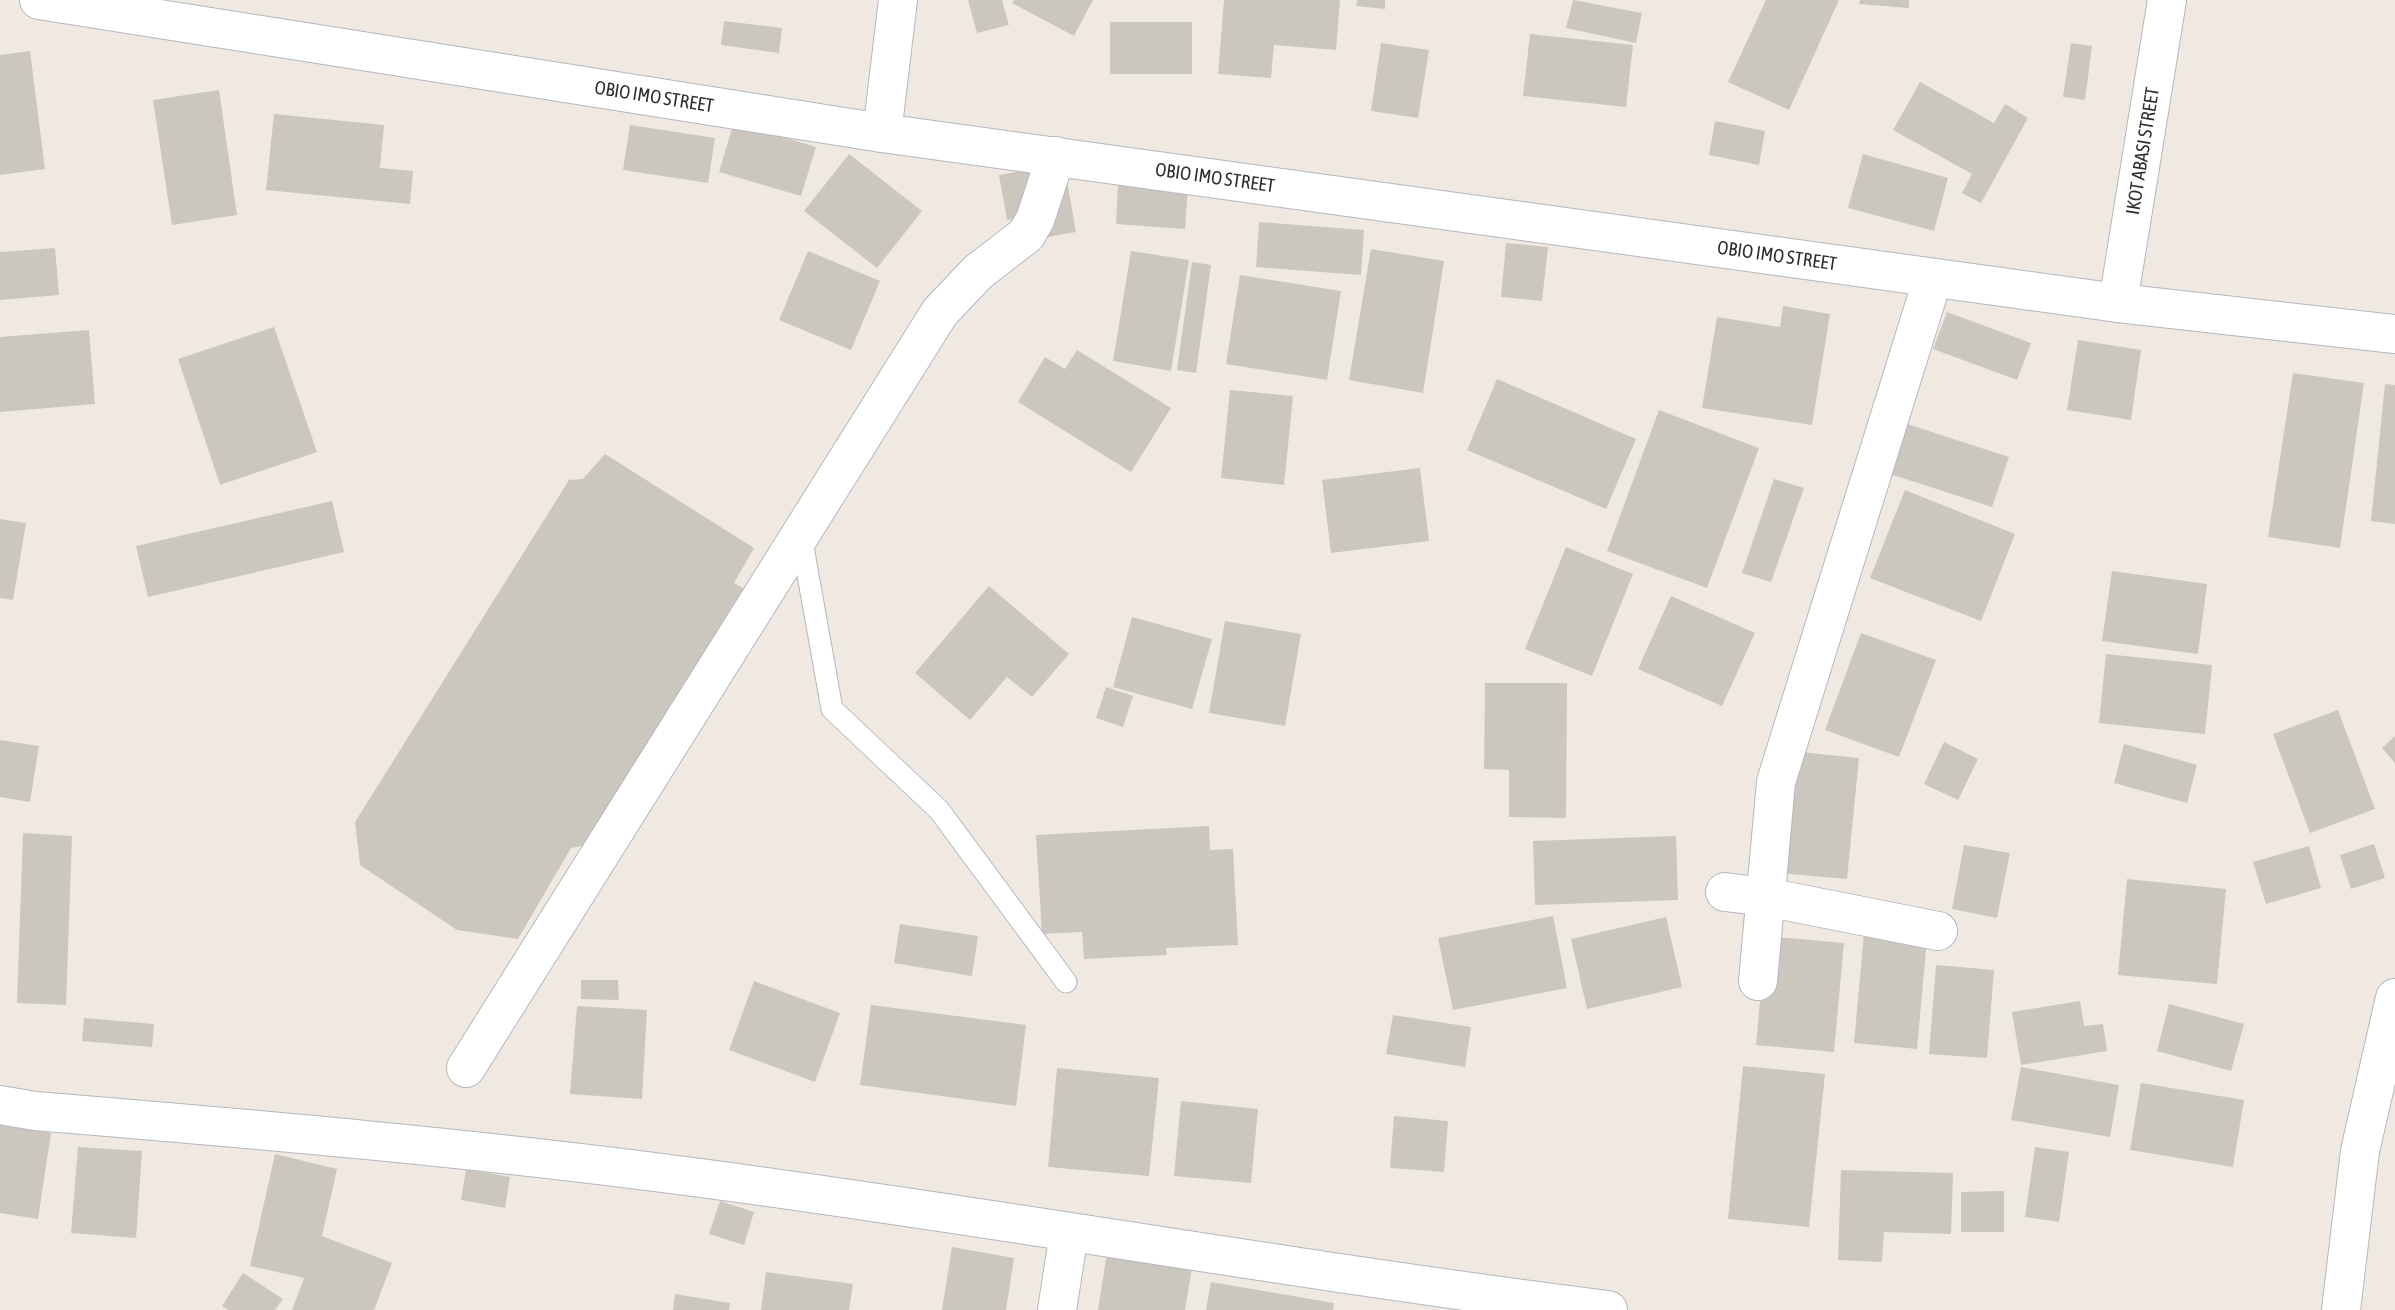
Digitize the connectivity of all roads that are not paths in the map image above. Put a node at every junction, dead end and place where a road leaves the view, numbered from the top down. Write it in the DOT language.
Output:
graph roads {
  1 [pos="39,0"];
  2 [pos="898,0"];
  3 [pos="2167,0"];
  4 [pos="882,132"];
  5 [pos="1056,156"];
  6 [pos="1933,278"];
  7 [pos="2118,303"];
  8 [pos="2395,334"];
  9 [pos="801,534"];
  10 [pos="1726,892"];
  11 [pos="1766,897"];
  12 [pos="1938,931"];
  13 [pos="1758,981"];
  14 [pos="1066,982"];
  15 [pos="2395,998"];
  16 [pos="466,1068"];
  17 [pos="0,1105"];
  18 [pos="1069,1233"];
  19 [pos="1057,1310"];
  20 [pos="1608,1310"];
  21 [pos="2340,1310"];
  1 -- 4 [label="street, OBIO IMO STREET"];
  2 -- 4 [label="street"];
  3 -- 7 [label="street, IKOT ABASI STREET"];
  4 -- 5 [label="street, OBIO IMO STREET"];
  5 -- 6 [label="street, OBIO IMO STREET"];
  5 -- 9 [label="street"];
  6 -- 7 [label="street, OBIO IMO STREET"];
  6 -- 11 [label="street"];
  7 -- 8 [label="street, OBIO IMO STREET"];
  9 -- 14 [label="lane"];
  9 -- 16 [label="street"];
  10 -- 11 [label="street"];
  11 -- 12 [label="street"];
  11 -- 13 [label="street"];
  15 -- 21 [label="street"];
  17 -- 18 [label="street"];
  18 -- 19 [label="street"];
  18 -- 20 [label="street"];
}
